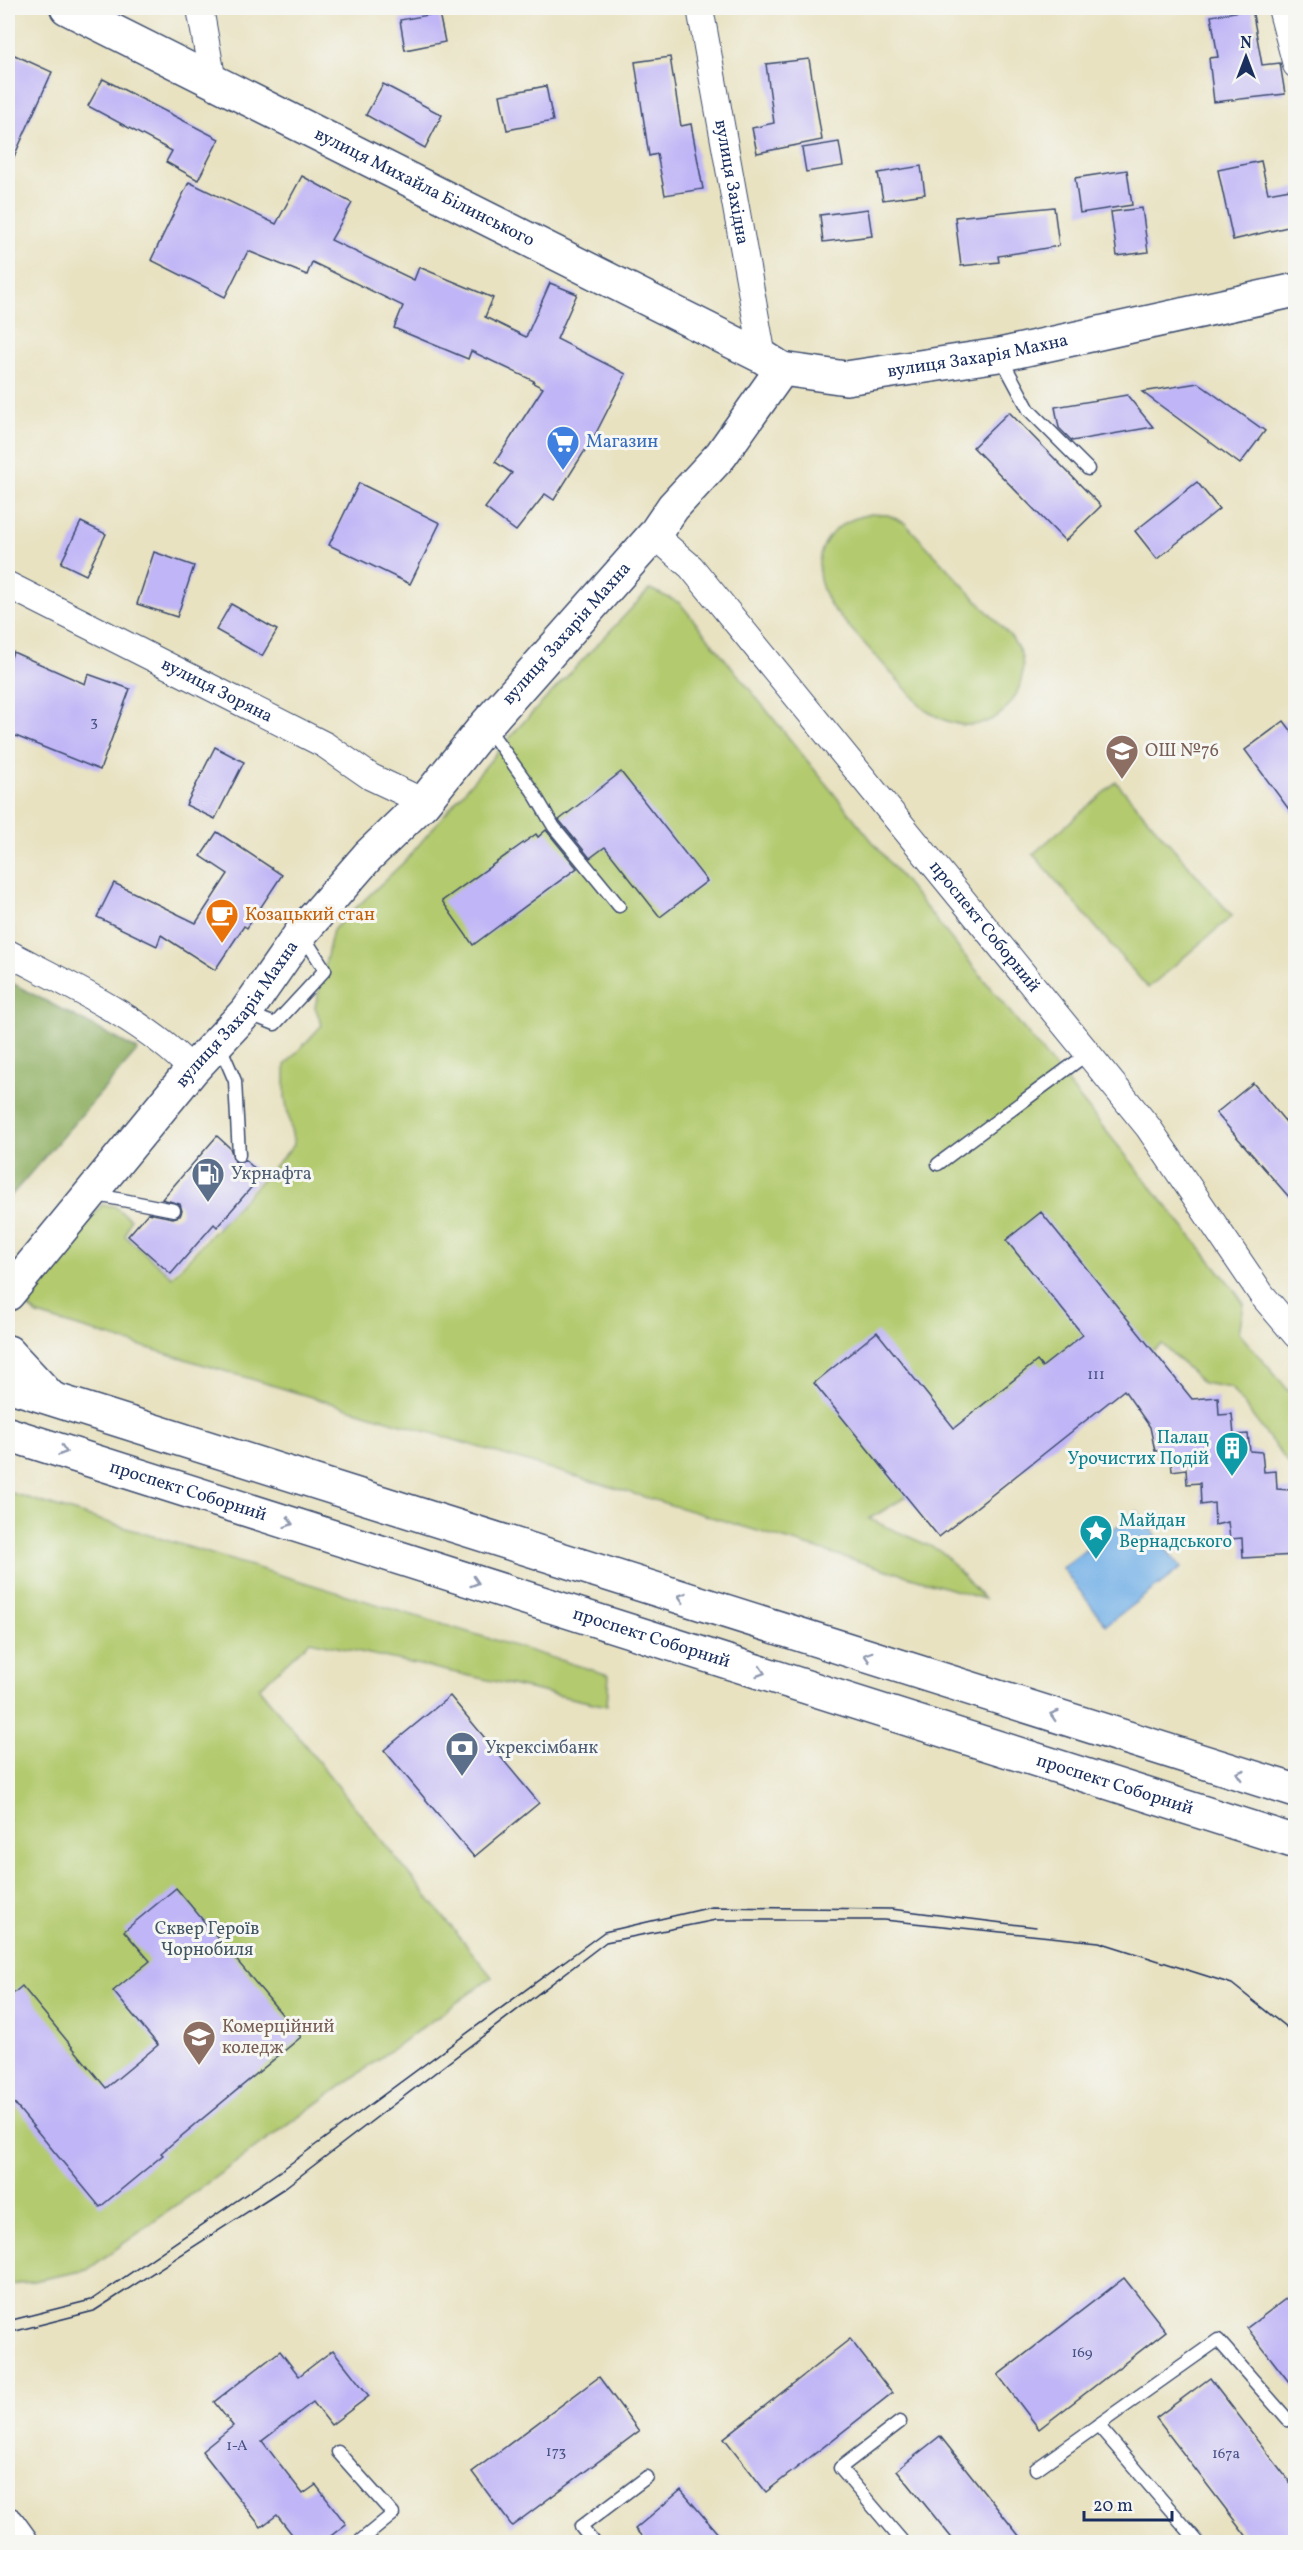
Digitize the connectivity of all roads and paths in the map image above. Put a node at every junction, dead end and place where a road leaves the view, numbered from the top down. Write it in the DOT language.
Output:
graph roads {
  1 [pos="67,8"];
  2 [pos="200,8"];
  3 [pos="700,8"];
  4 [pos="1281,8"];
  5 [pos="1296,65"];
  6 [pos="213,82"];
  7 [pos="1296,290"];
  8 [pos="999,355"];
  9 [pos="772,363"];
  10 [pos="1088,469"];
  11 [pos="654,535"];
  12 [pos="8,585"];
  13 [pos="486,726"];
  14 [pos="424,802"];
  15 [pos="619,906"];
  16 [pos="8,953"];
  17 [pos="218,1041"];
  18 [pos="1087,1054"];
  19 [pos="192,1070"];
  20 [pos="239,1155"];
  21 [pos="938,1164"];
  22 [pos="91,1194"];
  23 [pos="174,1210"];
  24 [pos="8,1294"];
  25 [pos="1296,1335"];
  26 [pos="8,1352"];
  27 [pos="8,1385"];
  28 [pos="51,1398"];
  29 [pos="8,1434"];
  30 [pos="1296,1791"];
  31 [pos="1296,1842"];
  32 [pos="1296,2416"];
  33 [pos="900,2422"];
  34 [pos="1098,2425"];
  35 [pos="338,2452"];
  36 [pos="1036,2469"];
  37 [pos="647,2477"];
  38 [pos="8,2524"];
  39 [pos="21,2542"];
  40 [pos="359,2542"];
  41 [pos="593,2542"];
  42 [pos="903,2542"];
  43 [pos="1198,2542"];
  1 -- 6 [label="main road, вулиця Михайла Білинського"];
  2 -- 6 [label="street"];
  3 -- 9 [label="street, вулиця Західна"];
  4 -- 5 [label="street"];
  6 -- 9 [label="main road, вулиця Михайла Білинського"];
  7 -- 8 [label="main road, вулиця Захарія Махна"];
  8 -- 9 [label="main road, вулиця Захарія Махна"];
  8 -- 10 [label="lane"];
  9 -- 11 [label="main road, вулиця Захарія Махна"];
  11 -- 13 [label="main road, вулиця Захарія Махна"];
  11 -- 18 [label="street, проспект Соборний"];
  12 -- 14 [label="street, вулиця Зоряна"];
  13 -- 14 [label="main road, вулиця Захарія Махна"];
  13 -- 15 [label="lane"];
  14 -- 17 [label="main road, вулиця Захарія Махна"];
  16 -- 19 [label="street"];
  17 -- 19 [label="main road, вулиця Захарія Махна"];
  17 -- 20 [label="lane"];
  18 -- 21 [label="lane"];
  18 -- 25 [label="street, проспект Соборний"];
  19 -- 22 [label="main road, вулиця Захарія Махна"];
  22 -- 23 [label="lane"];
  22 -- 24 [label="main road, вулиця Захарія Махна"];
  26 -- 28 [label="main road"];
  27 -- 28 [label="main road"];
  30 -- 28 [label="main road, one-way"];
  29 -- 31 [label="main road, проспект Соборний, one-way"];
  32 -- 34 [label="lane"];
  33 -- 42 [label="lane"];
  34 -- 36 [label="lane"];
  34 -- 43 [label="lane"];
  35 -- 40 [label="lane"];
  37 -- 41 [label="lane"];
  38 -- 39 [label="main road"];
}
